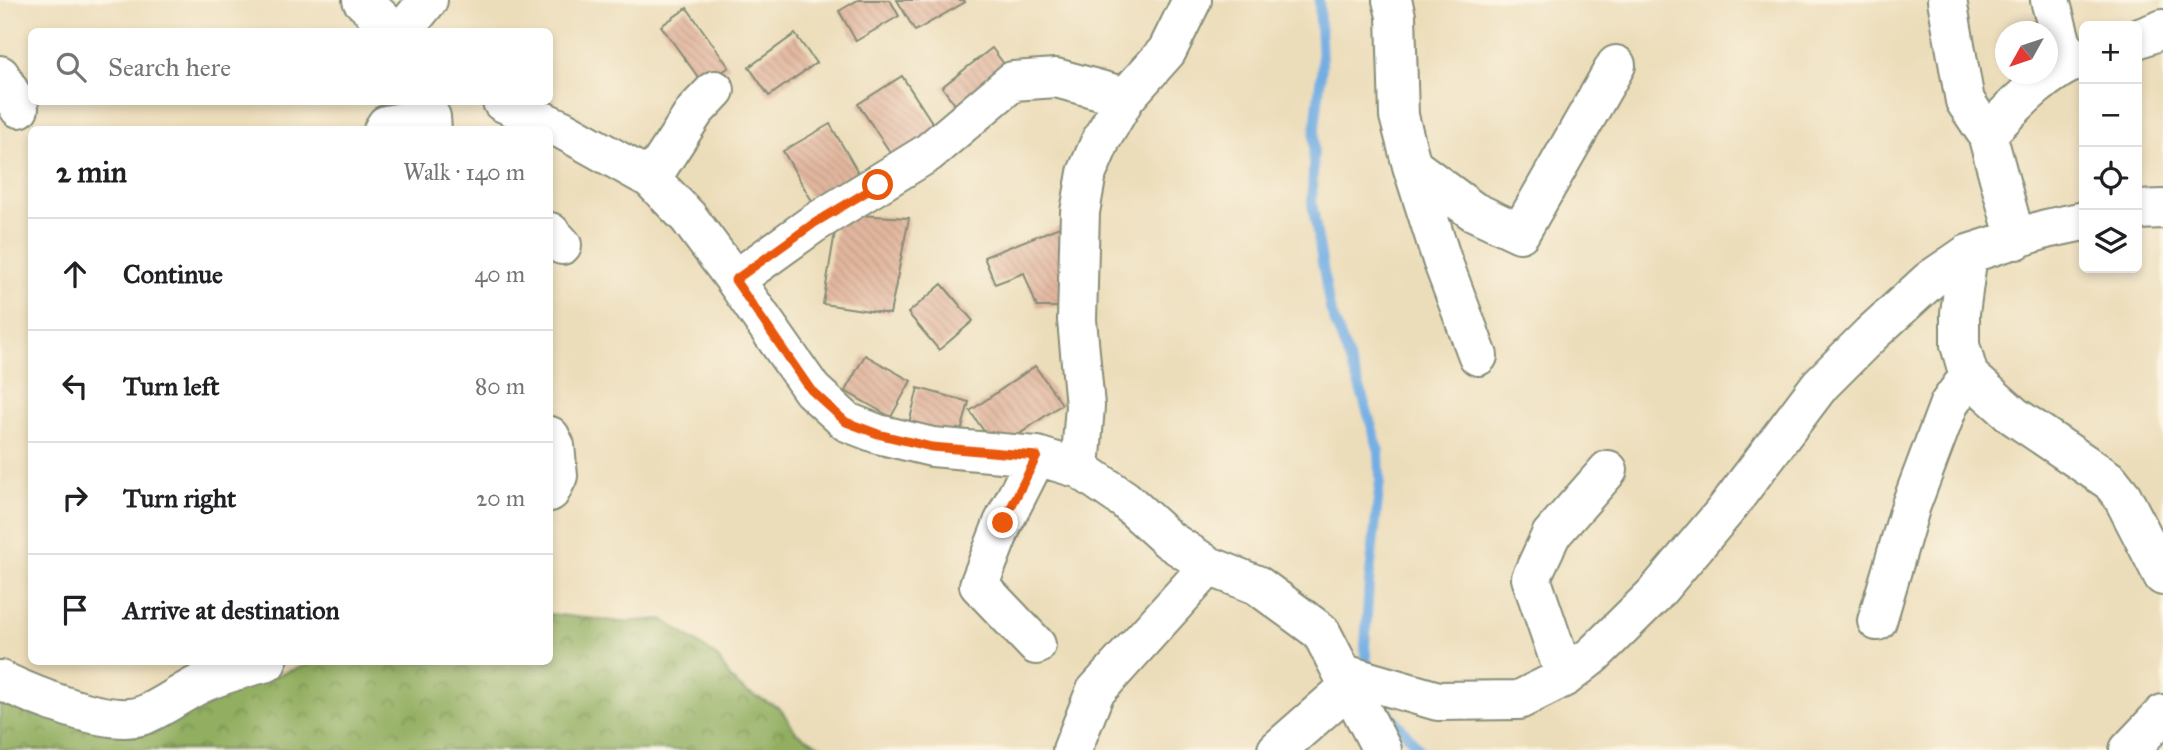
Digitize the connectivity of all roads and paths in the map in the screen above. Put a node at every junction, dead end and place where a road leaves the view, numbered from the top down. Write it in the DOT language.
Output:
graph roads {
  1 [pos="362,0"];
  2 [pos="428,0"];
  3 [pos="1192,0"];
  4 [pos="1392,0"];
  5 [pos="1947,0"];
  6 [pos="2050,0"];
  7 [pos="391,28"];
  8 [pos="405,28"];
  9 [pos="2163,29"];
  10 [pos="2142,36"];
  11 [pos="2076,60"];
  12 [pos="1616,65"];
  13 [pos="0,75"];
  14 [pos="715,90"];
  15 [pos="1126,97"];
  16 [pos="509,105"];
  17 [pos="19,108"];
  18 [pos="432,119"];
  19 [pos="385,126"];
  20 [pos="1987,134"];
  21 [pos="1412,166"];
  22 [pos="652,179"];
  23 [pos="2163,209"];
  24 [pos="2142,210"];
  25 [pos="2079,222"];
  26 [pos="2015,240"];
  27 [pos="1968,254"];
  28 [pos="735,280"];
  29 [pos="1478,356"];
  30 [pos="1969,376"];
  31 [pos="553,442"];
  32 [pos="1037,456"];
  33 [pos="1080,469"];
  34 [pos="1608,470"];
  35 [pos="553,486"];
  36 [pos="1209,566"];
  37 [pos="2163,576"];
  38 [pos="1877,621"];
  39 [pos="1036,645"];
  40 [pos="256,665"];
  41 [pos="1565,677"];
  42 [pos="0,680"];
  43 [pos="1348,680"];
  44 [pos="2163,714"];
  45 [pos="1072,750"];
  46 [pos="1277,750"];
  47 [pos="1382,750"];
  48 [pos="2129,750"];
  1 -- 7 [label="street"];
  2 -- 8 [label="street"];
  3 -- 15 [label="street"];
  4 -- 21 [label="street"];
  5 -- 20 [label="street"];
  6 -- 11 [label="street"];
  9 -- 10 [label="street"];
  11 -- 20 [label="street"];
  12 -- 21 [label="street"];
  13 -- 17 [label="street"];
  14 -- 22 [label="street"];
  15 -- 28 [label="street"];
  15 -- 33 [label="street"];
  16 -- 22 [label="street"];
  18 -- 19 [label="street"];
  20 -- 26 [label="street"];
  21 -- 29 [label="street"];
  22 -- 28 [label="street"];
  23 -- 24 [label="street"];
  25 -- 26 [label="street"];
  26 -- 27 [label="street"];
  27 -- 30 [label="street"];
  27 -- 41 [label="street"];
  28 -- 32 [label="street"];
  30 -- 37 [label="street"];
  30 -- 38 [label="street"];
  31 -- 35 [label="street"];
  32 -- 33 [label="street"];
  32 -- 39 [label="street"];
  33 -- 36 [label="street"];
  34 -- 41 [label="street"];
  36 -- 43 [label="street"];
  36 -- 45 [label="street"];
  40 -- 42 [label="street"];
  41 -- 43 [label="street"];
  43 -- 46 [label="street"];
  43 -- 47 [label="street"];
  44 -- 48 [label="street"];
}
